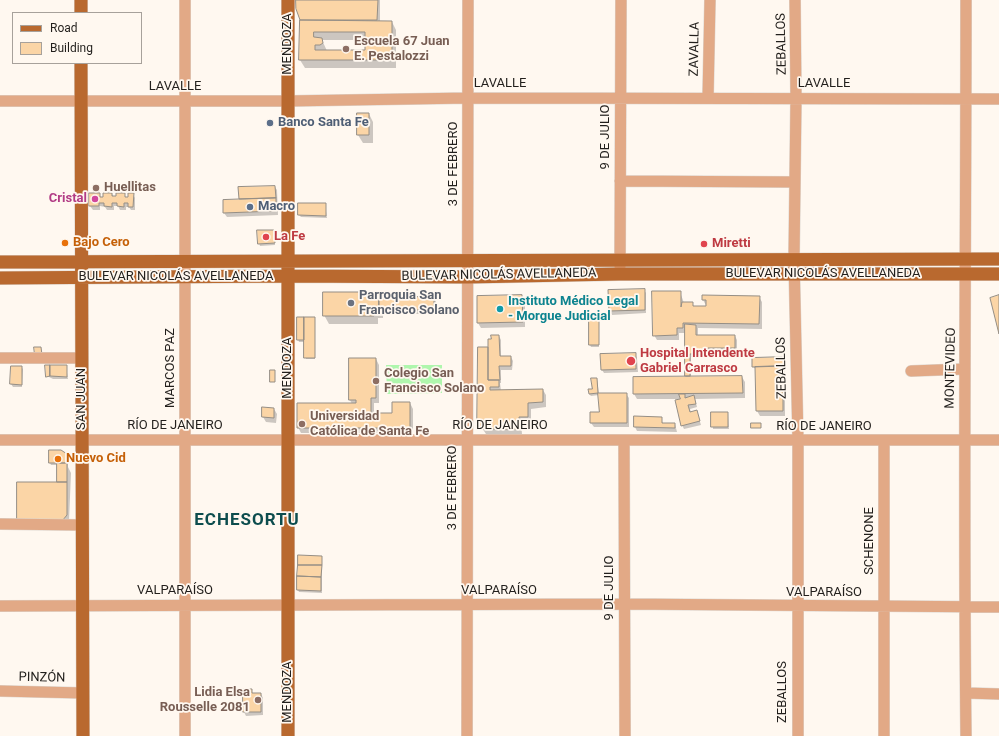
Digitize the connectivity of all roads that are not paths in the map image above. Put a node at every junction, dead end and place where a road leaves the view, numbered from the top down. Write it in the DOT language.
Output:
graph roads {
  1 [pos="81,0"];
  2 [pos="185,0"];
  3 [pos="288,0"];
  4 [pos="468,0"];
  5 [pos="621,0"];
  6 [pos="710,0"];
  7 [pos="795,0"];
  8 [pos="966,0"];
  9 [pos="81,12"];
  10 [pos="82,64"];
  11 [pos="468,98"];
  12 [pos="620,98"];
  13 [pos="708,98"];
  14 [pos="796,98"];
  15 [pos="966,99"];
  16 [pos="999,99"];
  17 [pos="0,101"];
  18 [pos="82,101"];
  19 [pos="185,101"];
  20 [pos="288,101"];
  21 [pos="620,181"];
  22 [pos="795,182"];
  23 [pos="620,259"];
  24 [pos="794,259"];
  25 [pos="967,259"];
  26 [pos="999,259"];
  27 [pos="82,261"];
  28 [pos="185,261"];
  29 [pos="288,261"];
  30 [pos="0,262"];
  31 [pos="468,262"];
  32 [pos="620,274"];
  33 [pos="794,274"];
  34 [pos="967,274"];
  35 [pos="999,274"];
  36 [pos="288,276"];
  37 [pos="185,277"];
  38 [pos="468,277"];
  39 [pos="0,278"];
  40 [pos="82,278"];
  41 [pos="0,358"];
  42 [pos="82,358"];
  43 [pos="965,369"];
  44 [pos="911,371"];
  45 [pos="0,440"];
  46 [pos="82,440"];
  47 [pos="185,440"];
  48 [pos="288,440"];
  49 [pos="468,440"];
  50 [pos="798,440"];
  51 [pos="964,440"];
  52 [pos="999,440"];
  53 [pos="624,441"];
  54 [pos="884,441"];
  55 [pos="0,524"];
  56 [pos="82,525"];
  57 [pos="624,604"];
  58 [pos="82,605"];
  59 [pos="185,605"];
  60 [pos="288,605"];
  61 [pos="467,605"];
  62 [pos="0,606"];
  63 [pos="797,607"];
  64 [pos="884,607"];
  65 [pos="964,608"];
  66 [pos="999,608"];
  67 [pos="0,691"];
  68 [pos="83,693"];
  69 [pos="966,694"];
  70 [pos="999,694"];
  71 [pos="83,736"];
  72 [pos="185,736"];
  73 [pos="288,736"];
  74 [pos="467,736"];
  75 [pos="625,736"];
  76 [pos="798,736"];
  77 [pos="884,736"];
  78 [pos="966,736"];
  1 -- 9 [label="main road"];
  2 -- 19 [label="street, MARCOS PAZ"];
  3 -- 20 [label="main road, MENDOZA"];
  4 -- 11 [label="street, 3 DE FEBRERO"];
  5 -- 12 [label="street, 9 DE JULIO"];
  6 -- 13 [label="street, ZAVALLA"];
  7 -- 14 [label="street, ZEBALLOS"];
  8 -- 15 [label="street, MONTEVIDEO"];
  10 -- 18 [label="main road, SAN JUAN"];
  11 -- 12 [label="street, LAVALLE"];
  11 -- 20 [label="street, LAVALLE"];
  11 -- 31 [label="street, 3 DE FEBRERO"];
  12 -- 13 [label="street, LAVALLE"];
  12 -- 21 [label="street, 9 DE JULIO"];
  13 -- 14 [label="street, LAVALLE"];
  14 -- 15 [label="street, LAVALLE"];
  14 -- 22 [label="street, ZEBALLOS"];
  15 -- 16 [label="street, LAVALLE"];
  15 -- 25 [label="street, MONTEVIDEO"];
  17 -- 18 [label="street, LAVALLE"];
  18 -- 19 [label="street, LAVALLE"];
  18 -- 27 [label="main road, SAN JUAN"];
  19 -- 20 [label="street, LAVALLE"];
  19 -- 28 [label="street, MARCOS PAZ"];
  20 -- 29 [label="main road, MENDOZA"];
  21 -- 22 [label="street"];
  21 -- 23 [label="street, 9 DE JULIO"];
  22 -- 24 [label="street, ZEBALLOS"];
  23 -- 24 [label="main road, BULEVAR NICOLÁS AVELLANEDA"];
  23 -- 31 [label="main road, BULEVAR NICOLÁS AVELLANEDA"];
  23 -- 32 [label="street, 9 DE JULIO"];
  24 -- 25 [label="main road, BULEVAR NICOLÁS AVELLANEDA"];
  24 -- 33 [label="street, ZEBALLOS"];
  25 -- 26 [label="main road, BULEVAR NICOLÁS AVELLANEDA"];
  25 -- 34 [label="street, MONTEVIDEO"];
  27 -- 28 [label="main road, BULEVAR NICOLÁS AVELLANEDA"];
  27 -- 30 [label="main road, BULEVAR NICOLÁS AVELLANEDA"];
  27 -- 40 [label="main road, SAN JUAN"];
  28 -- 29 [label="main road, BULEVAR NICOLÁS AVELLANEDA"];
  28 -- 37 [label="street, MARCOS PAZ"];
  29 -- 31 [label="main road, BULEVAR NICOLÁS AVELLANEDA"];
  29 -- 36 [label="main road, MENDOZA"];
  31 -- 38 [label="street, 3 DE FEBRERO"];
  32 -- 33 [label="main road, BULEVAR NICOLÁS AVELLANEDA"];
  32 -- 38 [label="main road, BULEVAR NICOLÁS AVELLANEDA"];
  33 -- 34 [label="main road, BULEVAR NICOLÁS AVELLANEDA"];
  33 -- 50 [label="street, ZEBALLOS"];
  34 -- 35 [label="main road, BULEVAR NICOLÁS AVELLANEDA"];
  34 -- 43 [label="street, MONTEVIDEO"];
  36 -- 37 [label="main road, BULEVAR NICOLÁS AVELLANEDA"];
  36 -- 38 [label="main road, BULEVAR NICOLÁS AVELLANEDA"];
  36 -- 48 [label="main road, MENDOZA"];
  37 -- 40 [label="main road, BULEVAR NICOLÁS AVELLANEDA"];
  37 -- 47 [label="street, MARCOS PAZ"];
  38 -- 49 [label="street, 3 DE FEBRERO"];
  39 -- 40 [label="main road, BULEVAR NICOLÁS AVELLANEDA"];
  40 -- 42 [label="main road, SAN JUAN"];
  41 -- 42 [label="street"];
  42 -- 46 [label="main road, SAN JUAN"];
  43 -- 44 [label="street"];
  43 -- 51 [label="street, MONTEVIDEO"];
  45 -- 46 [label="street, RÍO DE JANEIRO"];
  46 -- 47 [label="street, RÍO DE JANEIRO"];
  46 -- 56 [label="main road, SAN JUAN"];
  47 -- 48 [label="street, RÍO DE JANEIRO"];
  47 -- 59 [label="street, MARCOS PAZ"];
  48 -- 49 [label="street, RÍO DE JANEIRO"];
  48 -- 60 [label="main road, MENDOZA"];
  49 -- 53 [label="street, RÍO DE JANEIRO"];
  49 -- 61 [label="street, 3 DE FEBRERO"];
  50 -- 53 [label="street, RÍO DE JANEIRO"];
  50 -- 54 [label="street, RÍO DE JANEIRO"];
  50 -- 63 [label="street, ZEBALLOS"];
  51 -- 52 [label="street, RÍO DE JANEIRO"];
  51 -- 54 [label="street, RÍO DE JANEIRO"];
  51 -- 65 [label="street, MONTEVIDEO"];
  53 -- 57 [label="street, 9 DE JULIO"];
  54 -- 64 [label="street, SCHENONE"];
  55 -- 56 [label="street"];
  56 -- 58 [label="main road, SAN JUAN"];
  57 -- 61 [label="street, VALPARAÍSO"];
  57 -- 63 [label="street, VALPARAÍSO"];
  57 -- 75 [label="street, 9 DE JULIO"];
  58 -- 59 [label="street, VALPARAÍSO"];
  58 -- 62 [label="street, VALPARAÍSO"];
  58 -- 68 [label="main road, SAN JUAN"];
  59 -- 60 [label="street, VALPARAÍSO"];
  59 -- 72 [label="street, MARCOS PAZ"];
  60 -- 61 [label="street, VALPARAÍSO"];
  60 -- 73 [label="main road, MENDOZA"];
  61 -- 74 [label="street, 3 DE FEBRERO"];
  63 -- 64 [label="street, VALPARAÍSO"];
  63 -- 76 [label="street, ZEBALLOS"];
  64 -- 65 [label="street, VALPARAÍSO"];
  64 -- 77 [label="street, SCHENONE"];
  65 -- 66 [label="street, VALPARAÍSO"];
  65 -- 69 [label="street, MONTEVIDEO"];
  67 -- 68 [label="street, PINZÓN"];
  68 -- 71 [label="main road, SAN JUAN"];
  69 -- 70 [label="street"];
  69 -- 78 [label="street, MONTEVIDEO"];
}
